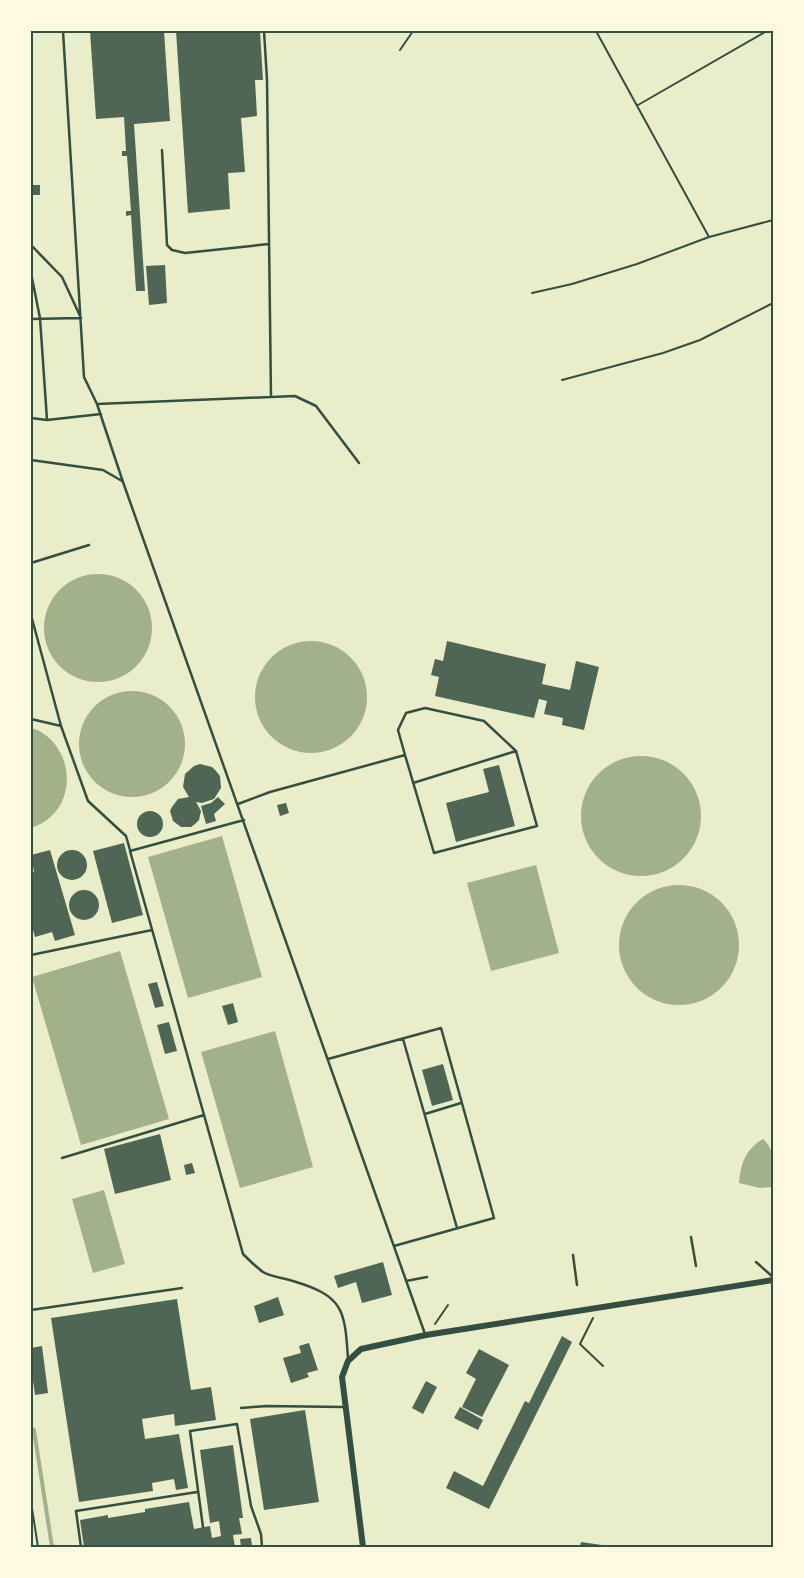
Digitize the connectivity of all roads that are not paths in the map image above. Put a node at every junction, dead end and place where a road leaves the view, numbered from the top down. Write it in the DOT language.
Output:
graph roads {
  1 [pos="63,31"];
  2 [pos="264,31"];
  3 [pos="162,150"];
  4 [pos="269,244"];
  5 [pos="31,245"];
  6 [pos="31,274"];
  7 [pos="40,318"];
  8 [pos="81,318"];
  9 [pos="31,319"];
  10 [pos="271,397"];
  11 [pos="97,404"];
  12 [pos="101,414"];
  13 [pos="31,418"];
  14 [pos="47,420"];
  15 [pos="31,460"];
  16 [pos="359,463"];
  17 [pos="123,482"];
  18 [pos="89,545"];
  19 [pos="31,563"];
  20 [pos="31,615"];
  21 [pos="31,719"];
  22 [pos="61,726"];
  23 [pos="516,751"];
  24 [pos="405,755"];
  25 [pos="413,783"];
  26 [pos="294,786"];
  27 [pos="295,790"];
  28 [pos="238,804"];
  29 [pos="244,820"];
  30 [pos="130,851"];
  31 [pos="152,930"];
  32 [pos="31,955"];
  33 [pos="403,1039"];
  34 [pos="328,1059"];
  35 [pos="462,1103"];
  36 [pos="425,1114"];
  37 [pos="204,1115"];
  38 [pos="62,1158"];
  39 [pos="457,1228"];
  40 [pos="691,1236"];
  41 [pos="394,1246"];
  42 [pos="573,1255"];
  43 [pos="756,1262"];
  44 [pos="696,1266"];
  45 [pos="427,1277"];
  46 [pos="773,1278"];
  47 [pos="406,1281"];
  48 [pos="577,1284"];
  49 [pos="182,1288"];
  50 [pos="31,1310"];
  51 [pos="426,1335"];
  52 [pos="348,1361"];
  53 [pos="346,1407"];
  54 [pos="241,1408"];
  55 [pos="198,1492"];
  56 [pos="203,1527"];
  57 [pos="81,1547"];
  58 [pos="262,1547"];
  59 [pos="363,1547"];
  1 -- 8 [label="lane"];
  2 -- 4 [label="lane"];
  3 -- 4 [label="lane"];
  4 -- 10 [label="lane"];
  5 -- 8 [label="lane"];
  6 -- 7 [label="lane"];
  7 -- 8 [label="lane"];
  7 -- 9 [label="lane"];
  7 -- 14 [label="lane"];
  8 -- 11 [label="lane"];
  10 -- 11 [label="lane"];
  10 -- 16 [label="lane"];
  11 -- 12 [label="lane"];
  12 -- 14 [label="lane"];
  12 -- 17 [label="lane"];
  13 -- 14 [label="lane"];
  15 -- 17 [label="lane"];
  17 -- 28 [label="lane"];
  18 -- 19 [label="lane"];
  20 -- 22 [label="lane"];
  21 -- 22 [label="lane"];
  22 -- 30 [label="lane"];
  23 -- 24 [label="lane"];
  23 -- 25 [label="lane"];
  23 -- 25 [label="lane"];
  24 -- 25 [label="lane"];
  24 -- 26 [label="lane"];
  26 -- 27 [label="lane"];
  26 -- 28 [label="lane"];
  28 -- 29 [label="lane"];
  29 -- 30 [label="lane"];
  29 -- 34 [label="lane"];
  30 -- 31 [label="lane"];
  31 -- 32 [label="lane"];
  31 -- 37 [label="lane"];
  33 -- 34 [label="lane"];
  33 -- 35 [label="lane"];
  33 -- 36 [label="lane"];
  34 -- 41 [label="lane"];
  35 -- 36 [label="lane"];
  35 -- 39 [label="lane"];
  36 -- 39 [label="lane"];
  37 -- 38 [label="lane"];
  37 -- 52 [label="lane"];
  39 -- 41 [label="lane"];
  40 -- 44 [label="lane"];
  41 -- 47 [label="lane"];
  42 -- 48 [label="lane"];
  43 -- 46 [label="lane"];
  45 -- 47 [label="lane"];
  46 -- 51 [label="street"];
  47 -- 51 [label="lane"];
  49 -- 50 [label="lane"];
  51 -- 52 [label="street"];
  52 -- 53 [label="street"];
  53 -- 54 [label="lane"];
  53 -- 59 [label="street"];
  55 -- 56 [label="lane"];
  55 -- 57 [label="lane"];
  55 -- 58 [label="lane"];
}
